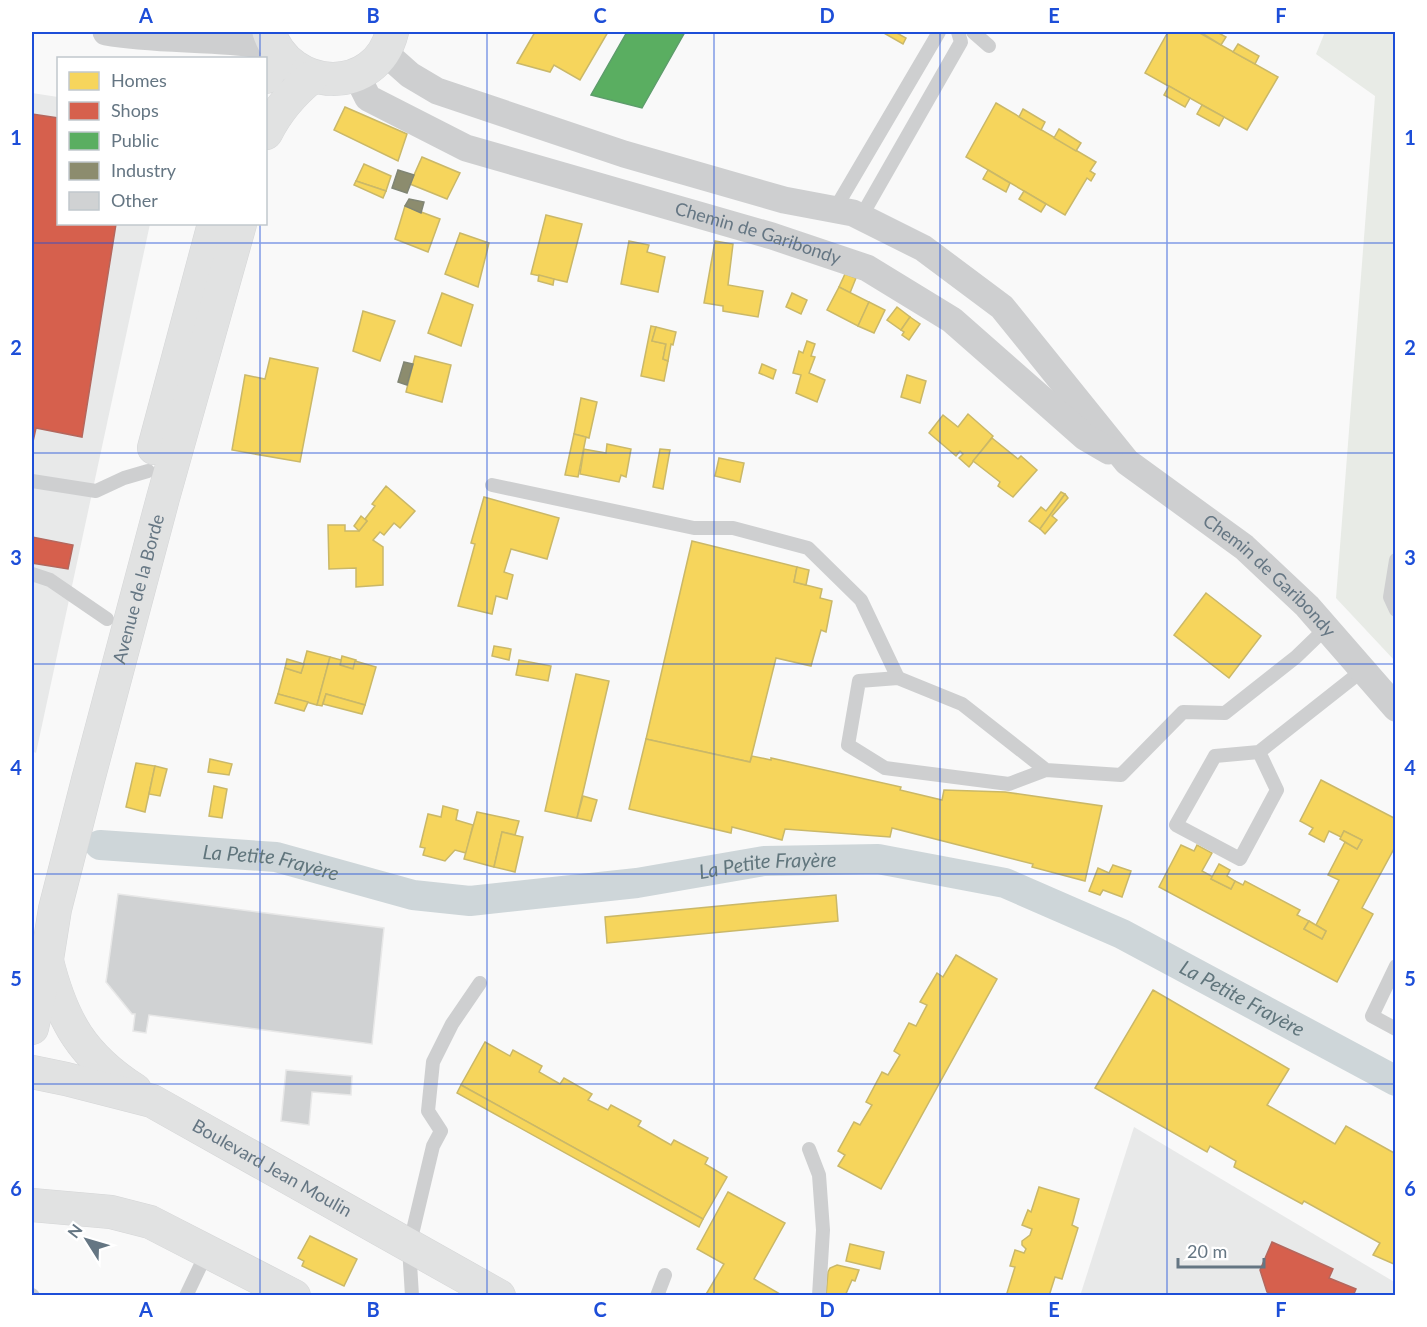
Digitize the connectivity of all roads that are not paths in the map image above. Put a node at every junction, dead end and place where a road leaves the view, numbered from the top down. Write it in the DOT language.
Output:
graph roads {
  1 [pos="106,32"];
  2 [pos="162,32"];
  3 [pos="939,32"];
  4 [pos="958,32"];
  5 [pos="973,32"];
  6 [pos="136,37"];
  7 [pos="388,41"];
  8 [pos="989,46"];
  9 [pos="273,53"];
  10 [pos="169,57"];
  11 [pos="356,74"];
  12 [pos="312,77"];
  13 [pos="267,131"];
  14 [pos="835,209"];
  15 [pos="861,217"];
  16 [pos="214,225"];
  17 [pos="240,225"];
  18 [pos="1127,462"];
  19 [pos="148,471"];
  20 [pos="32,481"];
  21 [pos="492,485"];
  22 [pos="1395,560"];
  23 [pos="32,574"];
  24 [pos="1395,610"];
  25 [pos="107,619"];
  26 [pos="1326,628"];
  27 [pos="1363,670"];
  28 [pos="898,678"];
  29 [pos="1395,708"];
  30 [pos="1259,752"];
  31 [pos="1046,770"];
  32 [pos="32,905"];
  33 [pos="47,959"];
  34 [pos="1395,966"];
  35 [pos="480,983"];
  36 [pos="32,1028"];
  37 [pos="1395,1029"];
  38 [pos="32,1072"];
  39 [pos="152,1101"];
  40 [pos="809,1149"];
  41 [pos="32,1205"];
  42 [pos="410,1246"];
  43 [pos="207,1252"];
  44 [pos="665,1275"];
  45 [pos="186,1296"];
  46 [pos="294,1296"];
  47 [pos="412,1296"];
  48 [pos="499,1296"];
  49 [pos="657,1296"];
  50 [pos="819,1296"];
  1 -- 6 [label="street"];
  2 -- 6 [label="street"];
  3 -- 14 [label="lane"];
  4 -- 15 [label="lane"];
  5 -- 8 [label="lane"];
  6 -- 9 [label="street"];
  6 -- 10 [label="street"];
  7 -- 11 [label="main road"];
  7 -- 14 [label="street, Chemin de Garibondy"];
  9 -- 12 [label="main road"];
  11 -- 12 [label="main road"];
  11 -- 18 [label="street, Chemin de Garibondy"];
  12 -- 13 [label="main road"];
  14 -- 15 [label="street, Chemin de Garibondy"];
  15 -- 18 [label="street, Chemin de Garibondy"];
  16 -- 19 [label="main road"];
  17 -- 33 [label="main road, Avenue de la Borde"];
  18 -- 26 [label="street, Chemin de Garibondy"];
  19 -- 20 [label="lane"];
  19 -- 25 [label="main road"];
  21 -- 28 [label="lane"];
  22 -- 24 [label="lane"];
  23 -- 25 [label="lane"];
  25 -- 32 [label="main road"];
  26 -- 27 [label="street, Chemin de Garibondy"];
  26 -- 31 [label="lane"];
  27 -- 29 [label="street, Chemin de Garibondy"];
  27 -- 30 [label="lane"];
  28 -- 31 [label="lane"];
  28 -- 31 [label="lane"];
  30 -- 30 [label="lane"];
  33 -- 36 [label="main road, Avenue de la Borde"];
  33 -- 39 [label="main road"];
  34 -- 37 [label="lane"];
  35 -- 42 [label="lane"];
  38 -- 39 [label="main road, Boulevard Jean Moulin"];
  39 -- 42 [label="main road, Boulevard Jean Moulin"];
  40 -- 50 [label="lane"];
  41 -- 43 [label="main road"];
  42 -- 47 [label="lane"];
  42 -- 48 [label="main road, Boulevard Jean Moulin"];
  43 -- 45 [label="lane"];
  43 -- 46 [label="main road"];
  44 -- 49 [label="lane"];
}
